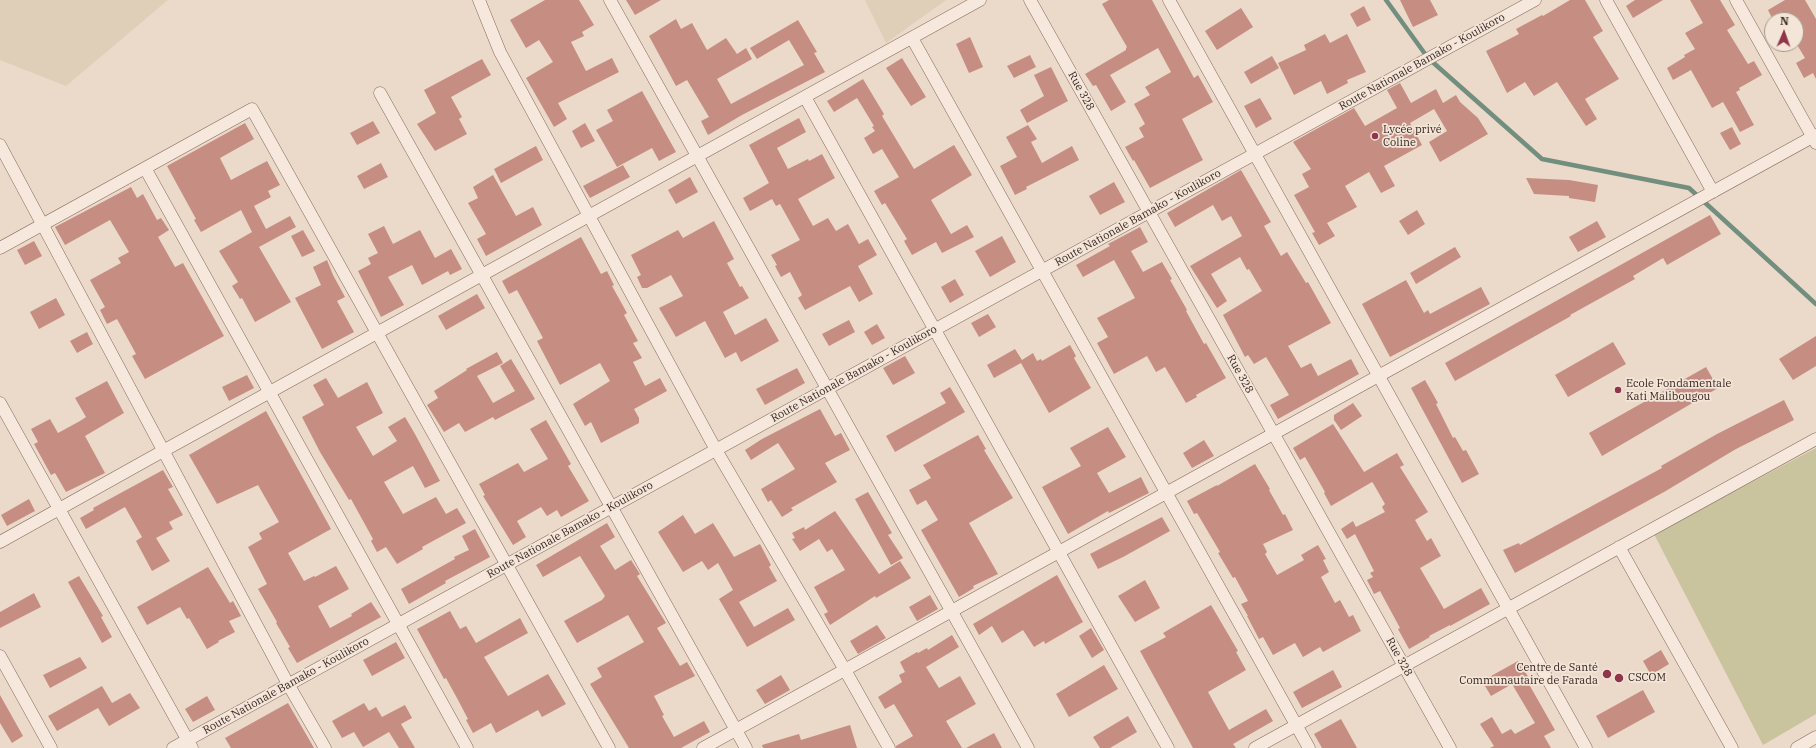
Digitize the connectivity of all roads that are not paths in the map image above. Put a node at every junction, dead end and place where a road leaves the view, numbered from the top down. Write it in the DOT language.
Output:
graph roads {
  1 [pos="479,0"];
  2 [pos="610,0"];
  3 [pos="980,0"];
  4 [pos="1030,0"];
  5 [pos="1169,0"];
  6 [pos="1535,0"];
  7 [pos="1606,0"];
  8 [pos="1736,0"];
  9 [pos="912,38"];
  10 [pos="380,93"];
  11 [pos="805,97"];
  12 [pos="1815,138"];
  13 [pos="0,145"];
  14 [pos="1255,154"];
  15 [pos="698,156"];
  16 [pos="145,168"];
  17 [pos="1713,192"];
  18 [pos="1149,212"];
  19 [pos="590,216"];
  20 [pos="44,224"];
  21 [pos="0,248"];
  22 [pos="1042,271"];
  23 [pos="482,276"];
  24 [pos="935,330"];
  25 [pos="377,333"];
  26 [pos="1378,376"];
  27 [pos="827,389"];
  28 [pos="270,393"];
  29 [pos="0,403"];
  30 [pos="1274,434"];
  31 [pos="1816,439"];
  32 [pos="716,450"];
  33 [pos="163,451"];
  34 [pos="1166,493"];
  35 [pos="611,507"];
  36 [pos="59,510"];
  37 [pos="0,542"];
  38 [pos="1619,547"];
  39 [pos="1059,552"];
  40 [pos="506,565"];
  41 [pos="1508,608"];
  42 [pos="951,611"];
  43 [pos="398,624"];
  44 [pos="0,656"];
  45 [pos="1404,666"];
  46 [pos="845,670"];
  47 [pos="288,684"];
  48 [pos="1296,725"];
  49 [pos="736,730"];
  50 [pos="1816,738"];
  51 [pos="190,744"];
  52 [pos="51,748"];
  53 [pos="173,748"];
  54 [pos="325,748"];
  55 [pos="467,748"];
  56 [pos="609,748"];
  57 [pos="703,748"];
  58 [pos="746,748"];
  59 [pos="888,748"];
  60 [pos="1028,748"];
  61 [pos="1168,748"];
  62 [pos="1255,748"];
  63 [pos="1308,748"];
  64 [pos="1450,748"];
  65 [pos="1586,748"];
  66 [pos="1732,748"];
  67 [pos="1797,748"];
  1 -- 19 [label="street"];
  2 -- 15 [label="street"];
  3 -- 9 [label="street"];
  4 -- 18 [label="street, Rue 328"];
  5 -- 14 [label="street"];
  6 -- 14 [label="street, Route Nationale Bamako - Koulikoro"];
  7 -- 17 [label="street"];
  8 -- 12 [label="street"];
  9 -- 11 [label="street"];
  9 -- 22 [label="street"];
  10 -- 23 [label="street"];
  11 -- 15 [label="street"];
  11 -- 24 [label="street"];
  12 -- 17 [label="street"];
  13 -- 20 [label="street"];
  14 -- 18 [label="street, Route Nationale Bamako - Koulikoro"];
  14 -- 26 [label="street"];
  15 -- 19 [label="street"];
  15 -- 27 [label="street"];
  16 -- 20 [label="street"];
  16 -- 25 [label="street"];
  16 -- 28 [label="street"];
  17 -- 26 [label="street"];
  18 -- 22 [label="street, Route Nationale Bamako - Koulikoro"];
  18 -- 30 [label="street, Rue 328"];
  19 -- 23 [label="street"];
  19 -- 32 [label="street"];
  20 -- 21 [label="street"];
  20 -- 33 [label="street"];
  22 -- 24 [label="street, Route Nationale Bamako - Koulikoro"];
  22 -- 34 [label="street"];
  23 -- 25 [label="street"];
  23 -- 35 [label="street"];
  24 -- 27 [label="street, Route Nationale Bamako - Koulikoro"];
  24 -- 39 [label="street"];
  25 -- 28 [label="street"];
  25 -- 40 [label="street"];
  26 -- 30 [label="street"];
  26 -- 41 [label="street"];
  27 -- 32 [label="street, Route Nationale Bamako - Koulikoro"];
  27 -- 42 [label="street"];
  28 -- 33 [label="street"];
  28 -- 43 [label="street"];
  29 -- 36 [label="street"];
  30 -- 34 [label="street"];
  30 -- 45 [label="street, Rue 328"];
  31 -- 38 [label="street"];
  32 -- 35 [label="street, Route Nationale Bamako - Koulikoro"];
  32 -- 46 [label="street"];
  33 -- 36 [label="street"];
  33 -- 47 [label="street"];
  34 -- 39 [label="street"];
  34 -- 48 [label="street"];
  35 -- 40 [label="street, Route Nationale Bamako - Koulikoro"];
  35 -- 49 [label="street"];
  36 -- 37 [label="street"];
  36 -- 51 [label="street"];
  38 -- 41 [label="street"];
  38 -- 66 [label="street"];
  39 -- 42 [label="street"];
  39 -- 61 [label="street"];
  40 -- 43 [label="street, Route Nationale Bamako - Koulikoro"];
  40 -- 56 [label="street"];
  41 -- 45 [label="street"];
  41 -- 65 [label="street"];
  42 -- 46 [label="street"];
  42 -- 60 [label="street"];
  43 -- 47 [label="street, Route Nationale Bamako - Koulikoro"];
  43 -- 55 [label="street"];
  44 -- 52 [label="street"];
  45 -- 48 [label="street"];
  45 -- 64 [label="street, Rue 328"];
  46 -- 49 [label="street"];
  46 -- 59 [label="street"];
  47 -- 51 [label="street, Route Nationale Bamako - Koulikoro"];
  47 -- 54 [label="street"];
  48 -- 62 [label="street"];
  48 -- 63 [label="street"];
  49 -- 57 [label="street"];
  49 -- 58 [label="street"];
  50 -- 67 [label="street"];
  51 -- 53 [label="street, Route Nationale Bamako - Koulikoro"];
}
